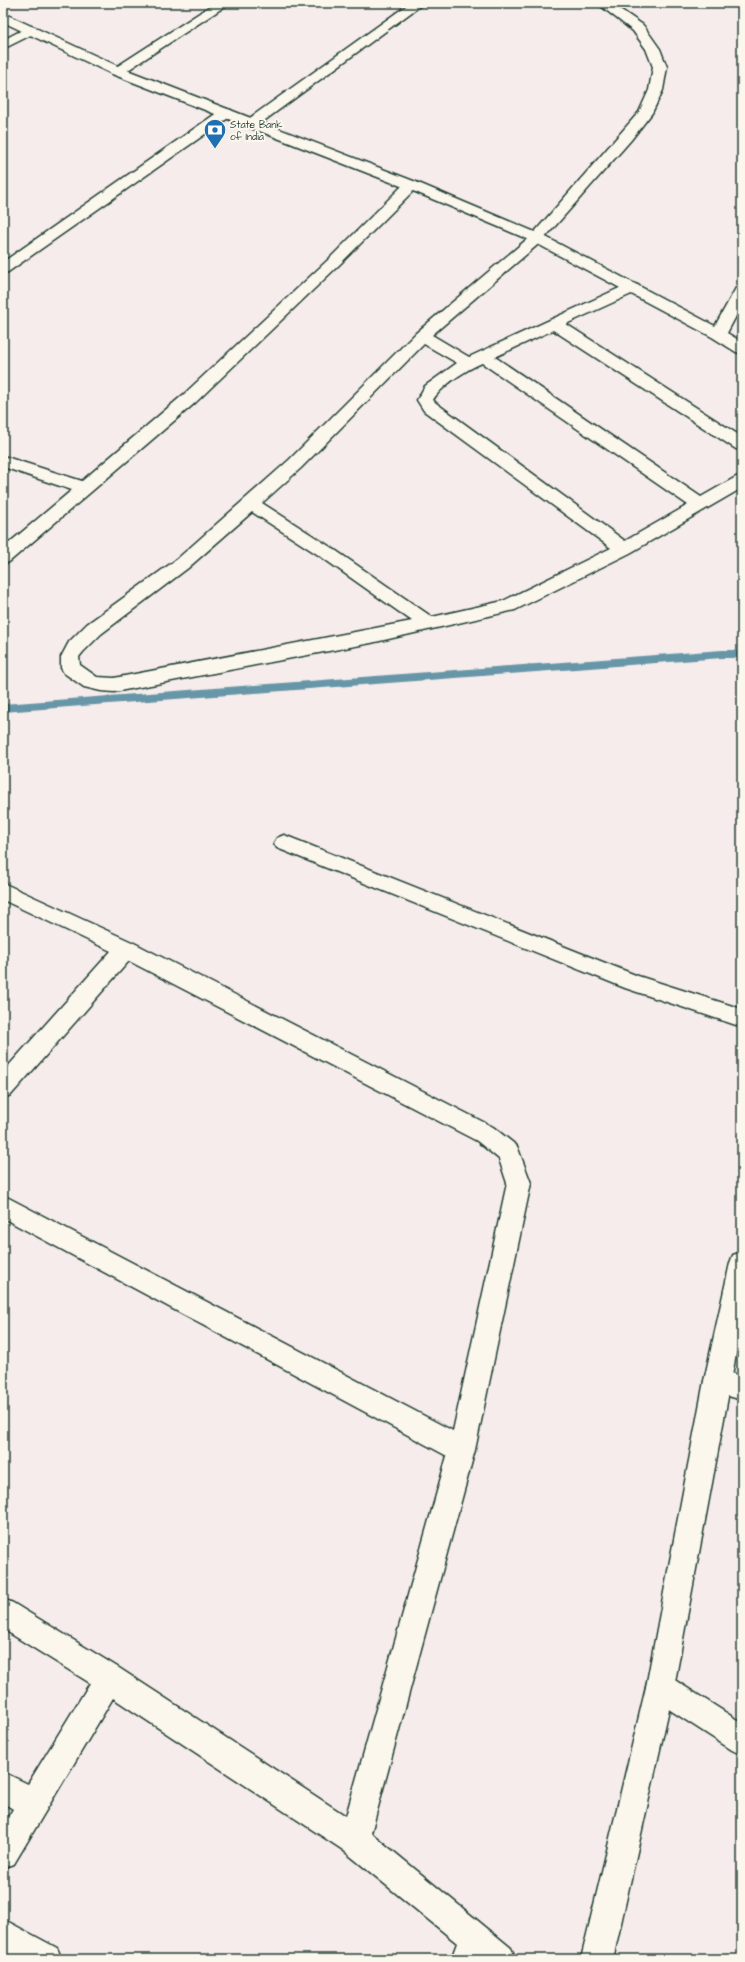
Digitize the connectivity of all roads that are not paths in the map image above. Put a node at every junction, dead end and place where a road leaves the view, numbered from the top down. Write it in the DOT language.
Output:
graph roads {
  1 [pos="224,3"];
  2 [pos="418,3"];
  3 [pos="603,3"];
  4 [pos="3,17"];
  5 [pos="30,30"];
  6 [pos="3,45"];
  7 [pos="117,71"];
  8 [pos="226,113"];
  9 [pos="252,123"];
  10 [pos="411,185"];
  11 [pos="537,238"];
  12 [pos="3,269"];
  13 [pos="632,288"];
  14 [pos="742,291"];
  15 [pos="555,324"];
  16 [pos="718,334"];
  17 [pos="422,336"];
  18 [pos="742,349"];
  19 [pos="484,357"];
  20 [pos="468,363"];
  21 [pos="742,445"];
  22 [pos="3,461"];
  23 [pos="742,481"];
  24 [pos="85,488"];
  25 [pos="250,503"];
  26 [pos="700,505"];
  27 [pos="624,550"];
  28 [pos="3,558"];
  29 [pos="429,624"];
  30 [pos="284,843"];
  31 [pos="3,891"];
  32 [pos="126,949"];
  33 [pos="742,1018"];
  34 [pos="3,1088"];
  35 [pos="3,1206"];
  36 [pos="742,1263"];
  37 [pos="730,1384"];
  38 [pos="462,1450"];
  39 [pos="3,1612"];
  40 [pos="109,1678"];
  41 [pos="660,1687"];
  42 [pos="742,1740"];
  43 [pos="3,1787"];
  44 [pos="32,1803"];
  45 [pos="354,1839"];
  46 [pos="3,1853"];
  47 [pos="3,1934"];
  48 [pos="470,1949"];
  49 [pos="46,1959"];
  50 [pos="500,1959"];
  51 [pos="597,1959"];
  1 -- 7 [label="street"];
  2 -- 9 [label="street"];
  3 -- 11 [label="street"];
  4 -- 5 [label="street"];
  5 -- 6 [label="street"];
  5 -- 7 [label="street"];
  7 -- 8 [label="street"];
  8 -- 9 [label="street"];
  8 -- 12 [label="street"];
  9 -- 10 [label="street"];
  10 -- 11 [label="street"];
  10 -- 24 [label="street"];
  11 -- 13 [label="street"];
  11 -- 17 [label="street"];
  13 -- 15 [label="street"];
  13 -- 16 [label="street"];
  14 -- 16 [label="street"];
  15 -- 19 [label="street"];
  15 -- 21 [label="street"];
  16 -- 18 [label="street"];
  17 -- 20 [label="street"];
  17 -- 25 [label="street"];
  19 -- 20 [label="street"];
  19 -- 26 [label="street"];
  20 -- 27 [label="street"];
  22 -- 24 [label="street"];
  23 -- 26 [label="street"];
  24 -- 28 [label="street"];
  25 -- 29 [label="street"];
  25 -- 29 [label="street"];
  26 -- 27 [label="street"];
  27 -- 29 [label="street"];
  30 -- 33 [label="lane"];
  31 -- 32 [label="street"];
  32 -- 34 [label="street"];
  32 -- 38 [label="street"];
  35 -- 38 [label="street"];
  36 -- 37 [label="street"];
  37 -- 41 [label="street"];
  38 -- 45 [label="street"];
  39 -- 40 [label="street"];
  40 -- 44 [label="street"];
  40 -- 45 [label="street"];
  41 -- 42 [label="street"];
  41 -- 51 [label="street"];
  43 -- 44 [label="street"];
  44 -- 46 [label="street"];
  45 -- 48 [label="street"];
  47 -- 49 [label="street"];
  48 -- 50 [label="street"];
}
